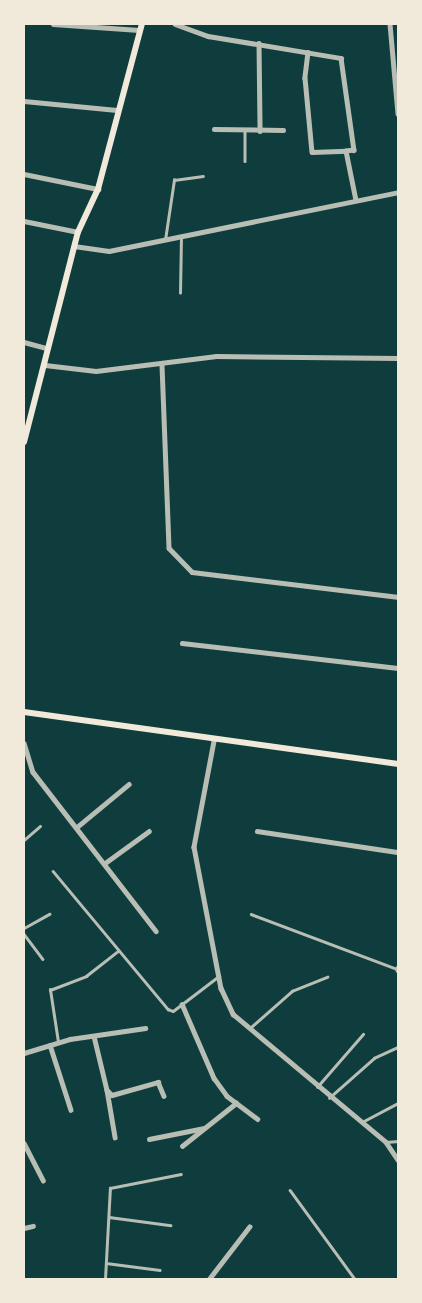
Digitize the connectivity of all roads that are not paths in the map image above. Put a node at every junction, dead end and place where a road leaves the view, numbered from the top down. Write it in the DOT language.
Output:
graph roads {
  1 [pos="52,24"];
  2 [pos="175,24"];
  3 [pos="390,24"];
  4 [pos="140,27"];
  5 [pos="259,43"];
  6 [pos="308,52"];
  7 [pos="24,101"];
  8 [pos="117,110"];
  9 [pos="398,114"];
  10 [pos="214,129"];
  11 [pos="283,130"];
  12 [pos="245,131"];
  13 [pos="260,132"];
  14 [pos="346,151"];
  15 [pos="245,161"];
  16 [pos="24,174"];
  17 [pos="203,176"];
  18 [pos="98,189"];
  19 [pos="398,192"];
  20 [pos="356,200"];
  21 [pos="24,221"];
  22 [pos="78,232"];
  23 [pos="181,238"];
  24 [pos="165,241"];
  25 [pos="74,246"];
  26 [pos="180,293"];
  27 [pos="24,342"];
  28 [pos="47,348"];
  29 [pos="398,358"];
  30 [pos="45,365"];
  31 [pos="162,365"];
  32 [pos="24,442"];
  33 [pos="398,597"];
  34 [pos="182,643"];
  35 [pos="398,668"];
  36 [pos="24,712"];
  37 [pos="214,741"];
  38 [pos="24,743"];
  39 [pos="398,764"];
  40 [pos="129,784"];
  41 [pos="40,826"];
  42 [pos="77,827"];
  43 [pos="150,831"];
  44 [pos="257,831"];
  45 [pos="24,840"];
  46 [pos="398,852"];
  47 [pos="105,863"];
  48 [pos="53,871"];
  49 [pos="49,914"];
  50 [pos="251,914"];
  51 [pos="24,928"];
  52 [pos="156,931"];
  53 [pos="24,934"];
  54 [pos="118,951"];
  55 [pos="43,959"];
  56 [pos="398,969"];
  57 [pos="219,976"];
  58 [pos="327,978"];
  59 [pos="182,1004"];
  60 [pos="145,1028"];
  61 [pos="249,1029"];
  62 [pos="363,1034"];
  63 [pos="94,1036"];
  64 [pos="58,1042"];
  65 [pos="50,1045"];
  66 [pos="398,1047"];
  67 [pos="24,1053"];
  68 [pos="317,1087"];
  69 [pos="107,1090"];
  70 [pos="164,1096"];
  71 [pos="329,1098"];
  72 [pos="236,1103"];
  73 [pos="398,1103"];
  74 [pos="71,1110"];
  75 [pos="256,1119"];
  76 [pos="361,1123"];
  77 [pos="206,1128"];
  78 [pos="115,1138"];
  79 [pos="149,1139"];
  80 [pos="398,1141"];
  81 [pos="24,1142"];
  82 [pos="386,1142"];
  83 [pos="182,1146"];
  84 [pos="398,1160"];
  85 [pos="181,1174"];
  86 [pos="43,1180"];
  87 [pos="290,1190"];
  88 [pos="109,1217"];
  89 [pos="170,1224"];
  90 [pos="32,1226"];
  91 [pos="24,1228"];
  92 [pos="249,1228"];
  93 [pos="106,1263"];
  94 [pos="160,1270"];
  95 [pos="106,1279"];
  96 [pos="209,1279"];
  97 [pos="355,1279"];
  1 -- 4 [label="street"];
  2 -- 5 [label="street"];
  3 -- 9 [label="street"];
  4 -- 8 [label="main road"];
  5 -- 6 [label="street"];
  5 -- 13 [label="street"];
  6 -- 14 [label="street"];
  6 -- 14 [label="street"];
  7 -- 8 [label="street"];
  8 -- 18 [label="main road"];
  10 -- 12 [label="street"];
  11 -- 13 [label="street"];
  12 -- 13 [label="street"];
  12 -- 15 [label="lane"];
  14 -- 20 [label="street"];
  16 -- 18 [label="street"];
  17 -- 24 [label="lane"];
  18 -- 22 [label="main road"];
  19 -- 20 [label="street"];
  20 -- 23 [label="street"];
  21 -- 22 [label="street"];
  22 -- 25 [label="main road"];
  23 -- 24 [label="street"];
  23 -- 26 [label="lane"];
  24 -- 25 [label="street"];
  25 -- 28 [label="main road"];
  27 -- 28 [label="street"];
  28 -- 30 [label="main road"];
  29 -- 31 [label="street"];
  30 -- 31 [label="street"];
  30 -- 32 [label="main road"];
  31 -- 33 [label="street"];
  34 -- 35 [label="street"];
  36 -- 37 [label="main road"];
  37 -- 39 [label="main road"];
  37 -- 57 [label="street"];
  38 -- 42 [label="street"];
  40 -- 42 [label="street"];
  41 -- 45 [label="lane"];
  42 -- 47 [label="street"];
  43 -- 47 [label="street"];
  44 -- 46 [label="street"];
  47 -- 52 [label="street"];
  48 -- 54 [label="lane"];
  49 -- 51 [label="lane"];
  50 -- 56 [label="lane"];
  53 -- 55 [label="lane"];
  54 -- 59 [label="lane"];
  54 -- 64 [label="lane"];
  57 -- 59 [label="lane"];
  57 -- 61 [label="street"];
  58 -- 61 [label="lane"];
  59 -- 72 [label="street"];
  60 -- 63 [label="street"];
  61 -- 68 [label="street"];
  62 -- 68 [label="lane"];
  63 -- 64 [label="street"];
  63 -- 69 [label="street"];
  64 -- 65 [label="street"];
  65 -- 67 [label="street"];
  65 -- 74 [label="street"];
  66 -- 71 [label="lane"];
  68 -- 71 [label="street"];
  69 -- 70 [label="street"];
  69 -- 78 [label="street"];
  71 -- 76 [label="street"];
  72 -- 75 [label="street"];
  72 -- 77 [label="street"];
  73 -- 76 [label="lane"];
  76 -- 82 [label="street"];
  77 -- 79 [label="street"];
  77 -- 83 [label="street"];
  80 -- 82 [label="lane"];
  81 -- 86 [label="street"];
  82 -- 84 [label="street"];
  85 -- 88 [label="lane"];
  87 -- 97 [label="lane"];
  88 -- 89 [label="lane"];
  88 -- 93 [label="lane"];
  90 -- 91 [label="street"];
  92 -- 96 [label="street"];
  93 -- 94 [label="lane"];
  93 -- 95 [label="lane"];
}
